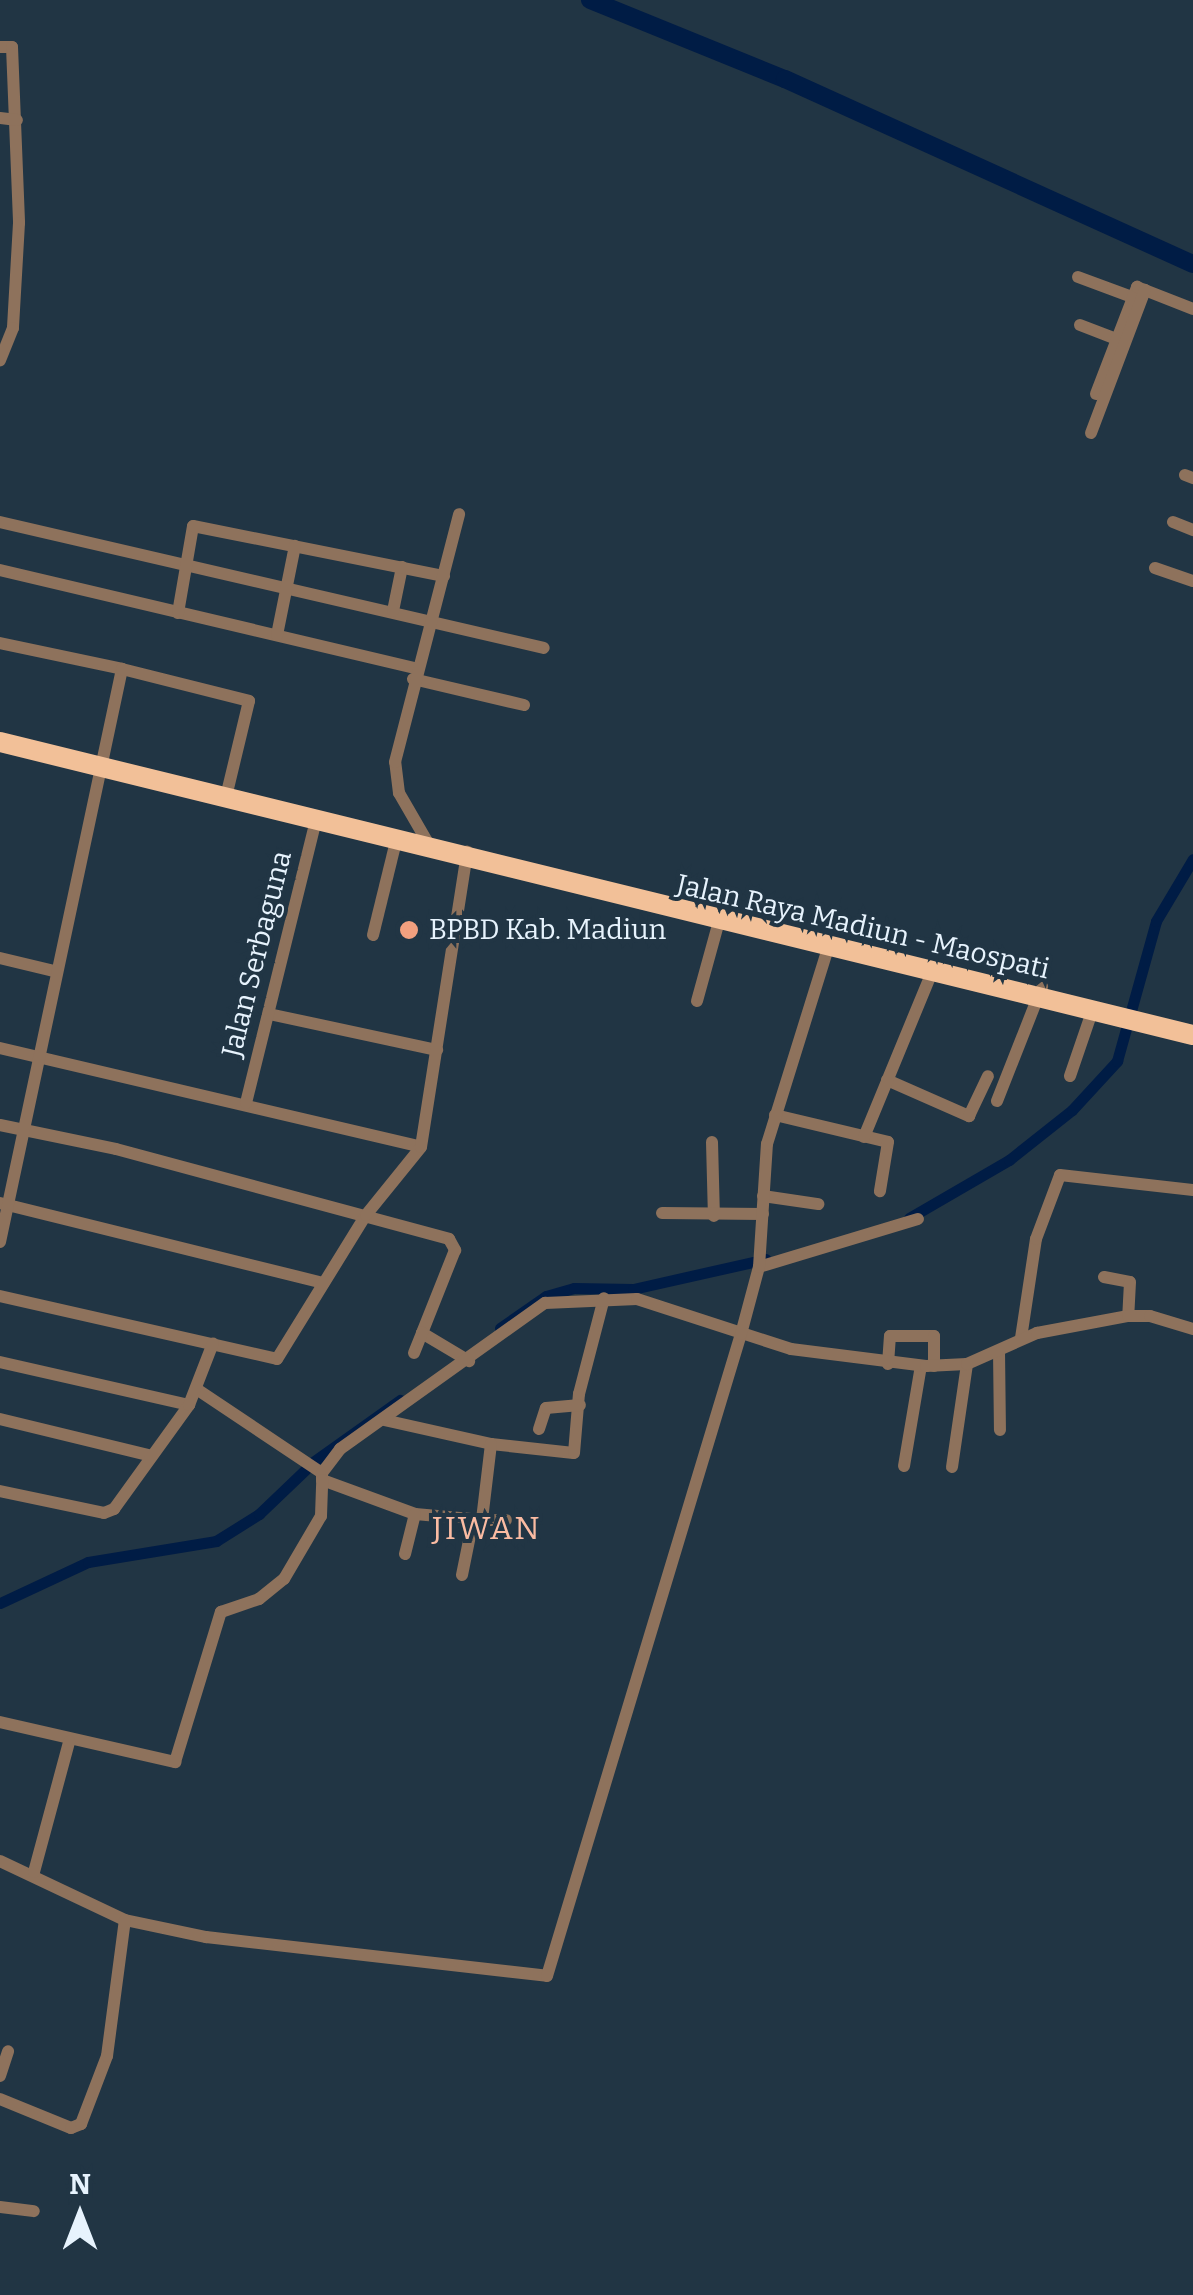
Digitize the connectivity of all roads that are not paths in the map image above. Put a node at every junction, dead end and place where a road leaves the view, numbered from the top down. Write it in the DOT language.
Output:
graph roads {
  1 [pos="0,47"];
  2 [pos="0,118"];
  3 [pos="17,120"];
  4 [pos="0,171"];
  5 [pos="18,174"];
  6 [pos="1078,277"];
  7 [pos="1140,296"];
  8 [pos="1193,309"];
  9 [pos="1080,325"];
  10 [pos="1121,341"];
  11 [pos="0,360"];
  12 [pos="1088,372"];
  13 [pos="1102,378"];
  14 [pos="1096,394"];
  15 [pos="1091,433"];
  16 [pos="460,514"];
  17 [pos="0,522"];
  18 [pos="1172,522"];
  19 [pos="1193,530"];
  20 [pos="294,546"];
  21 [pos="186,566"];
  22 [pos="402,567"];
  23 [pos="1155,568"];
  24 [pos="0,570"];
  25 [pos="444,576"];
  26 [pos="1193,581"];
  27 [pos="286,588"];
  28 [pos="393,611"];
  29 [pos="178,614"];
  30 [pos="430,619"];
  31 [pos="277,635"];
  32 [pos="0,643"];
  33 [pos="544,648"];
  34 [pos="122,669"];
  35 [pos="414,673"];
  36 [pos="524,705"];
  37 [pos="0,742"];
  38 [pos="98,767"];
  39 [pos="226,797"];
  40 [pos="317,817"];
  41 [pos="397,837"];
  42 [pos="428,844"];
  43 [pos="468,852"];
  44 [pos="660,900"];
  45 [pos="719,921"];
  46 [pos="373,935"];
  47 [pos="828,948"];
  48 [pos="0,958"];
  49 [pos="54,970"];
  50 [pos="932,972"];
  51 [pos="1041,992"];
  52 [pos="697,1001"];
  53 [pos="1093,1009"];
  54 [pos="270,1014"];
  55 [pos="1137,1015"];
  56 [pos="1193,1025"];
  57 [pos="1193,1035"];
  58 [pos="0,1048"];
  59 [pos="436,1050"];
  60 [pos="37,1053"];
  61 [pos="988,1076"];
  62 [pos="1070,1076"];
  63 [pos="887,1080"];
  64 [pos="997,1101"];
  65 [pos="246,1103"];
  66 [pos="775,1116"];
  67 [pos="0,1125"];
  68 [pos="22,1130"];
  69 [pos="864,1137"];
  70 [pos="712,1142"];
  71 [pos="420,1146"];
  72 [pos="1193,1190"];
  73 [pos="880,1191"];
  74 [pos="763,1196"];
  75 [pos="4,1204"];
  76 [pos="818,1204"];
  77 [pos="662,1213"];
  78 [pos="763,1214"];
  79 [pos="366,1215"];
  80 [pos="714,1216"];
  81 [pos="918,1220"];
  82 [pos="0,1242"];
  83 [pos="759,1265"];
  84 [pos="1104,1277"];
  85 [pos="323,1283"];
  86 [pos="0,1296"];
  87 [pos="604,1298"];
  88 [pos="1128,1316"];
  89 [pos="1193,1329"];
  90 [pos="422,1332"];
  91 [pos="740,1334"];
  92 [pos="1022,1338"];
  93 [pos="213,1343"];
  94 [pos="999,1351"];
  95 [pos="414,1353"];
  96 [pos="464,1357"];
  97 [pos="0,1362"];
  98 [pos="888,1364"];
  99 [pos="968,1364"];
  100 [pos="927,1366"];
  101 [pos="198,1390"];
  102 [pos="189,1405"];
  103 [pos="580,1405"];
  104 [pos="0,1419"];
  105 [pos="384,1420"];
  106 [pos="539,1428"];
  107 [pos="1000,1430"];
  108 [pos="491,1444"];
  109 [pos="152,1456"];
  110 [pos="904,1466"];
  111 [pos="952,1468"];
  112 [pos="322,1476"];
  113 [pos="0,1491"];
  114 [pos="415,1514"];
  115 [pos="478,1520"];
  116 [pos="506,1520"];
  117 [pos="406,1554"];
  118 [pos="462,1575"];
  119 [pos="0,1722"];
  120 [pos="69,1742"];
  121 [pos="0,1861"];
  122 [pos="34,1872"];
  123 [pos="126,1920"];
  124 [pos="8,2051"];
  125 [pos="0,2076"];
  126 [pos="0,2099"];
  127 [pos="0,2207"];
  128 [pos="34,2212"];
  1 -- 3 [label="street"];
  2 -- 3 [label="street"];
  3 -- 5 [label="street"];
  4 -- 5 [label="street"];
  5 -- 11 [label="street"];
  6 -- 7 [label="street"];
  7 -- 8 [label="street"];
  7 -- 10 [label="street"];
  9 -- 10 [label="street"];
  10 -- 13 [label="street"];
  10 -- 15 [label="street"];
  12 -- 13 [label="street"];
  13 -- 14 [label="street"];
  16 -- 25 [label="street"];
  17 -- 21 [label="street"];
  18 -- 19 [label="street"];
  20 -- 21 [label="street"];
  20 -- 22 [label="street"];
  20 -- 27 [label="street"];
  21 -- 27 [label="street"];
  21 -- 29 [label="street"];
  22 -- 25 [label="street"];
  22 -- 28 [label="street"];
  23 -- 26 [label="street"];
  24 -- 29 [label="street"];
  25 -- 30 [label="street"];
  27 -- 28 [label="street"];
  27 -- 31 [label="street"];
  28 -- 30 [label="street"];
  29 -- 31 [label="street"];
  30 -- 33 [label="street"];
  30 -- 35 [label="street"];
  31 -- 35 [label="street"];
  32 -- 34 [label="street"];
  34 -- 38 [label="street"];
  34 -- 39 [label="street"];
  35 -- 36 [label="street"];
  35 -- 42 [label="street"];
  37 -- 38 [label="highway, Jalan Raya Madiun - Maospati"];
  38 -- 39 [label="highway, Jalan Raya Madiun - Maospati"];
  38 -- 49 [label="street"];
  39 -- 40 [label="highway, Jalan Raya Madiun - Maospati"];
  40 -- 41 [label="highway, Jalan Raya Madiun - Maospati"];
  40 -- 54 [label="street, Jalan Serbaguna"];
  41 -- 42 [label="highway, Jalan Raya Madiun - Maospati"];
  41 -- 46 [label="street"];
  42 -- 43 [label="highway, Jalan Raya Madiun - Maospati"];
  43 -- 44 [label="highway, Jalan Raya Madiun - Maospati"];
  43 -- 59 [label="street"];
  44 -- 45 [label="highway, Jalan Raya Madiun - Maospati"];
  44 -- 51 [label="highway, Jalan Raya Madiun - Maospati"];
  45 -- 47 [label="highway, Jalan Raya Madiun - Maospati"];
  45 -- 52 [label="street"];
  47 -- 50 [label="highway, Jalan Raya Madiun - Maospati"];
  47 -- 66 [label="street"];
  48 -- 49 [label="street"];
  49 -- 60 [label="street"];
  50 -- 51 [label="highway, Jalan Raya Madiun - Maospati"];
  50 -- 63 [label="street"];
  51 -- 53 [label="highway, Jalan Raya Madiun - Maospati"];
  51 -- 55 [label="highway, Jalan Raya Madiun - Maospati"];
  51 -- 64 [label="street"];
  53 -- 55 [label="highway, Jalan Raya Madiun - Maospati"];
  53 -- 62 [label="street"];
  54 -- 59 [label="street"];
  54 -- 65 [label="street, Jalan Serbaguna"];
  55 -- 56 [label="highway, Jalan Raya Madiun - Maospati"];
  55 -- 57 [label="highway, Jalan Raya Madiun - Maospati"];
  58 -- 60 [label="street"];
  59 -- 71 [label="street"];
  60 -- 65 [label="street"];
  60 -- 68 [label="street"];
  61 -- 63 [label="street"];
  63 -- 69 [label="street"];
  65 -- 71 [label="street"];
  66 -- 69 [label="street"];
  66 -- 74 [label="street"];
  67 -- 68 [label="street"];
  68 -- 75 [label="street"];
  68 -- 79 [label="street"];
  69 -- 73 [label="street"];
  70 -- 80 [label="street"];
  71 -- 79 [label="street"];
  72 -- 92 [label="street"];
  74 -- 76 [label="street"];
  74 -- 78 [label="street"];
  75 -- 82 [label="street"];
  75 -- 85 [label="street"];
  77 -- 80 [label="street"];
  78 -- 80 [label="street"];
  78 -- 83 [label="street"];
  79 -- 85 [label="street"];
  79 -- 90 [label="street"];
  81 -- 83 [label="street"];
  83 -- 91 [label="street"];
  84 -- 88 [label="street"];
  85 -- 93 [label="street"];
  86 -- 93 [label="street"];
  87 -- 91 [label="street"];
  87 -- 96 [label="street"];
  87 -- 103 [label="street"];
  88 -- 89 [label="street"];
  88 -- 92 [label="street"];
  90 -- 95 [label="street"];
  90 -- 96 [label="street"];
  91 -- 98 [label="street"];
  91 -- 123 [label="street"];
  92 -- 94 [label="street"];
  93 -- 101 [label="street"];
  94 -- 99 [label="street"];
  94 -- 107 [label="street"];
  96 -- 105 [label="street"];
  97 -- 102 [label="street"];
  98 -- 100 [label="street"];
  98 -- 100 [label="street"];
  99 -- 100 [label="street"];
  99 -- 111 [label="street"];
  100 -- 110 [label="street"];
  101 -- 102 [label="street"];
  101 -- 112 [label="street"];
  102 -- 109 [label="street"];
  103 -- 106 [label="street"];
  103 -- 108 [label="street"];
  104 -- 109 [label="street"];
  105 -- 108 [label="street"];
  105 -- 112 [label="street"];
  108 -- 115 [label="street"];
  109 -- 113 [label="street"];
  112 -- 114 [label="street"];
  112 -- 120 [label="street"];
  114 -- 115 [label="street"];
  114 -- 117 [label="street"];
  115 -- 116 [label="street"];
  115 -- 118 [label="street"];
  119 -- 120 [label="street"];
  120 -- 122 [label="street"];
  121 -- 122 [label="street"];
  122 -- 123 [label="street"];
  123 -- 126 [label="street"];
  124 -- 125 [label="street"];
  127 -- 128 [label="street"];
}
